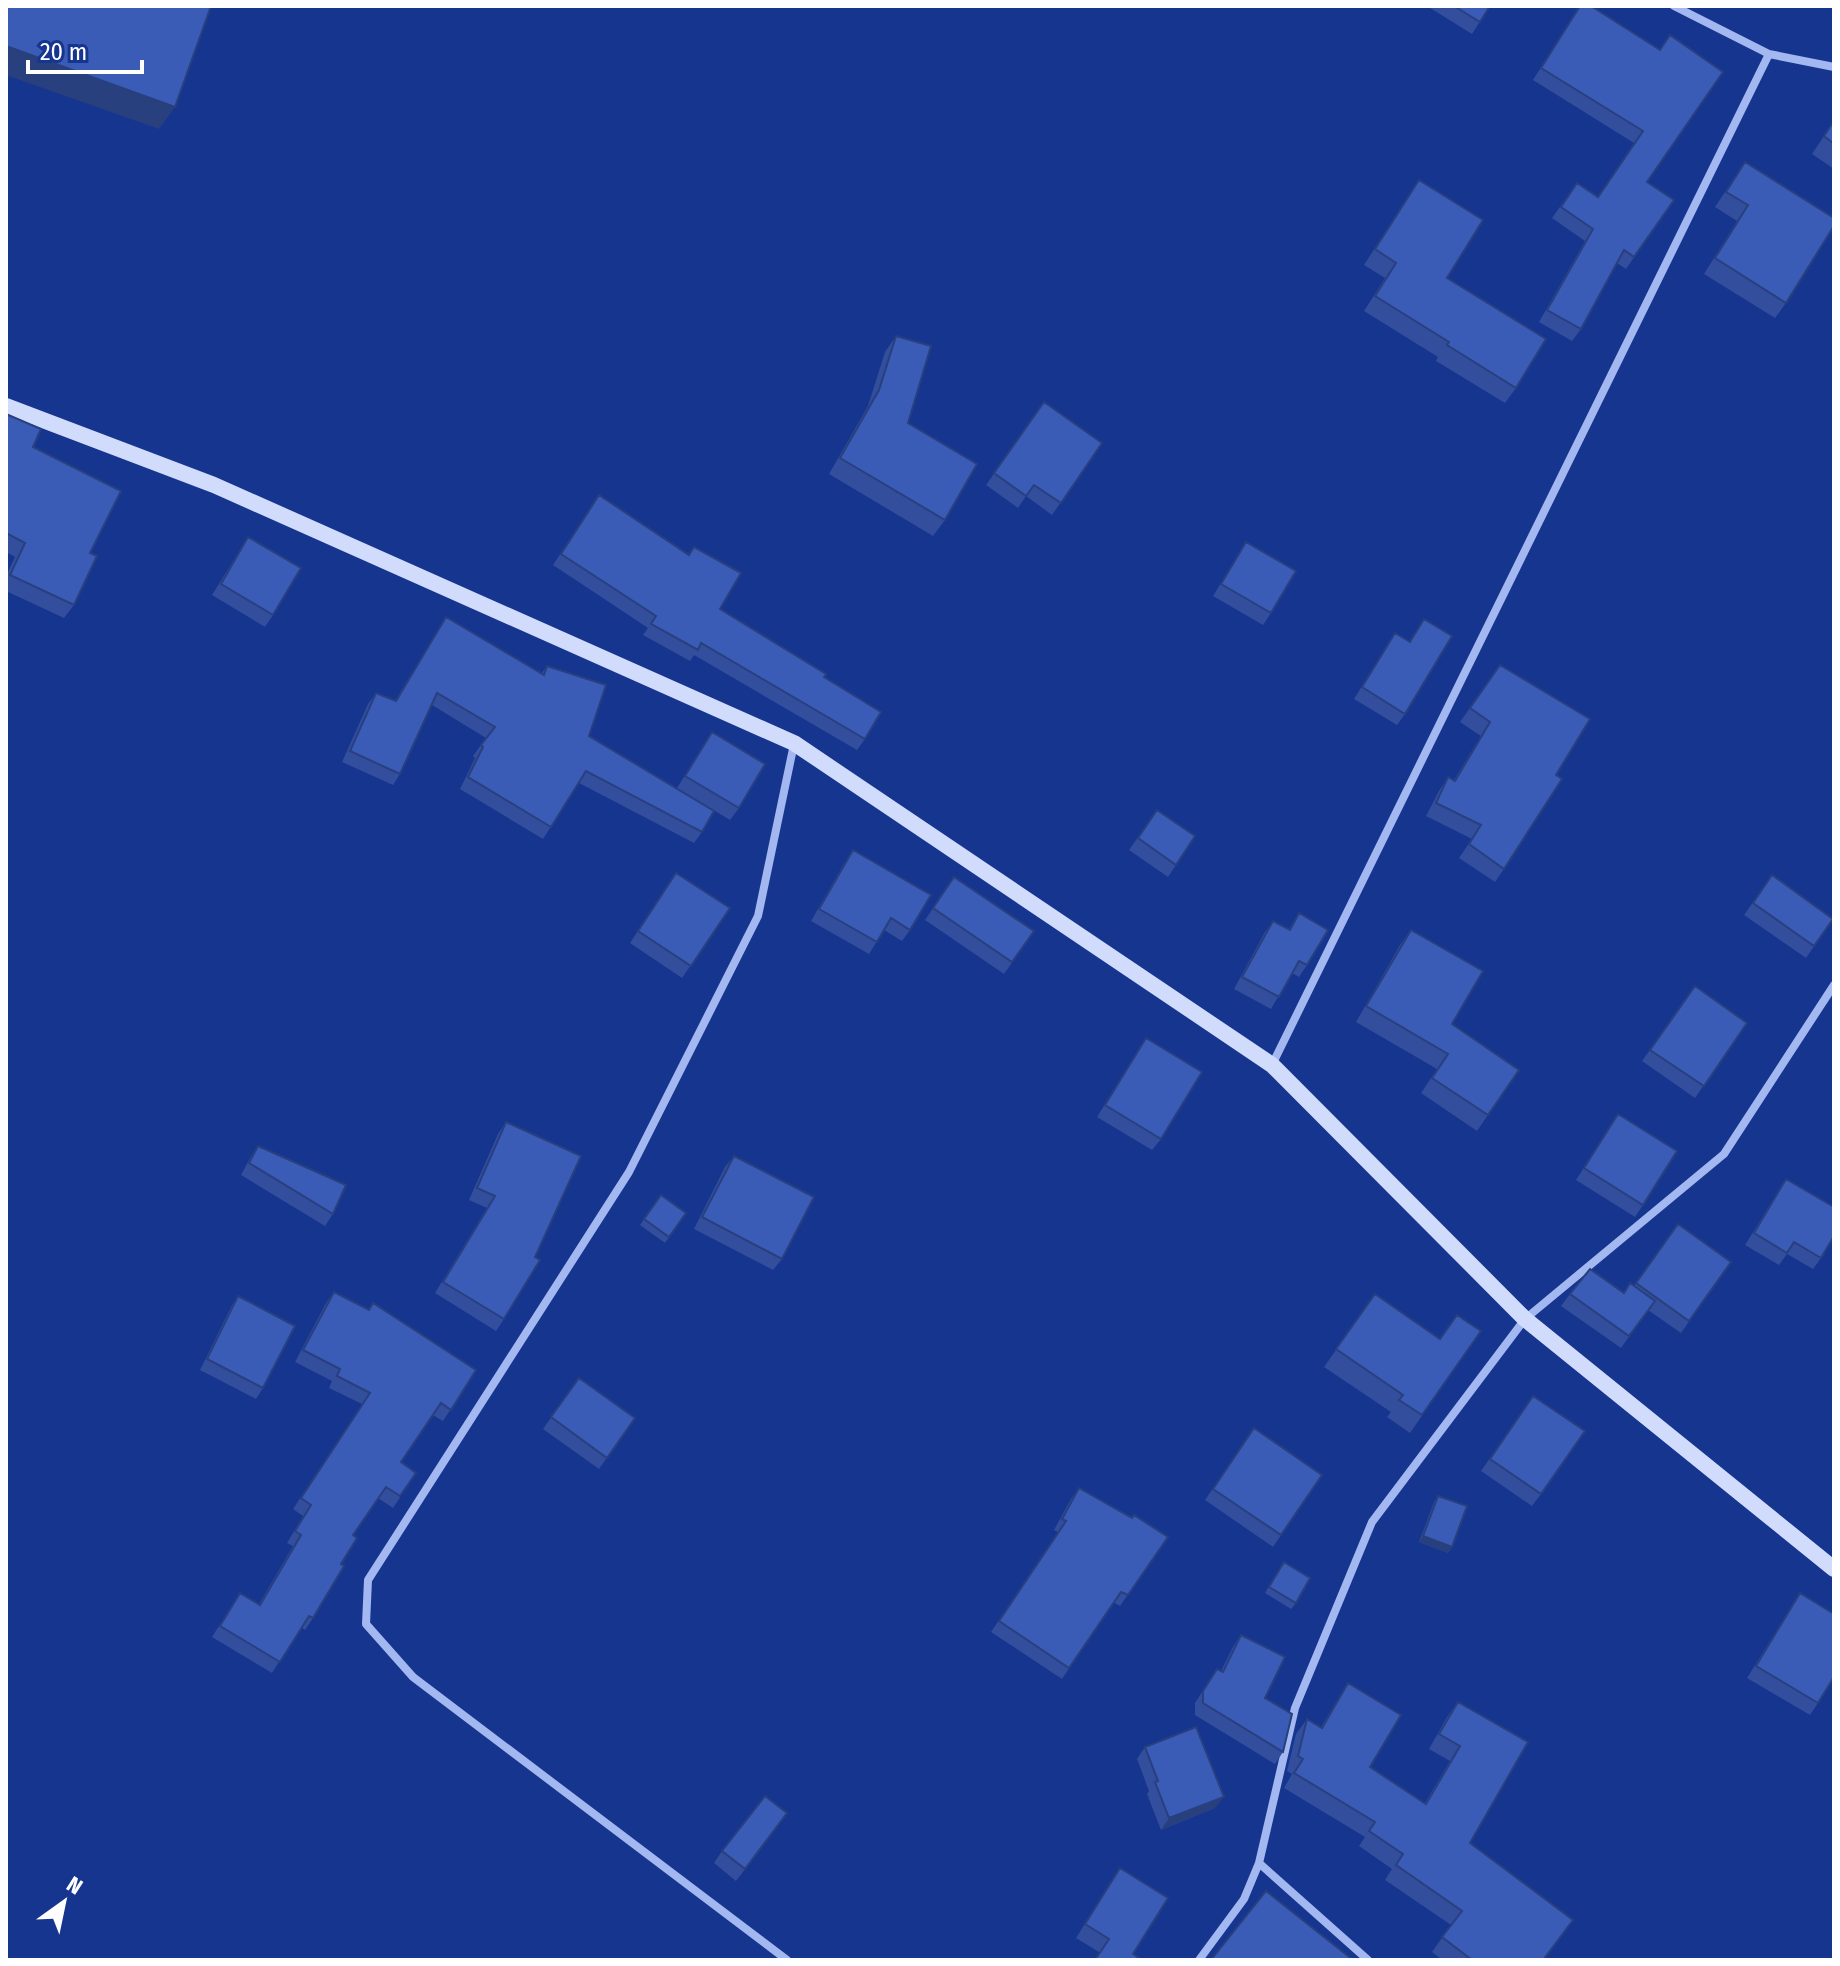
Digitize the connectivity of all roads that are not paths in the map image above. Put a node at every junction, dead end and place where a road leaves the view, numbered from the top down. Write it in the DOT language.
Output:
graph roads {
  1 [pos="1674,6"];
  2 [pos="1769,54"];
  3 [pos="1834,67"];
  4 [pos="6,406"];
  5 [pos="794,743"];
  6 [pos="1834,985"];
  7 [pos="1272,1065"];
  8 [pos="1525,1319"];
  9 [pos="1834,1569"];
  10 [pos="1259,1863"];
  11 [pos="787,1960"];
  12 [pos="1199,1960"];
  13 [pos="1368,1960"];
  1 -- 2 [label="street"];
  2 -- 3 [label="street"];
  2 -- 7 [label="street"];
  4 -- 5 [label="street"];
  5 -- 7 [label="street"];
  5 -- 11 [label="street"];
  6 -- 8 [label="street"];
  7 -- 8 [label="street"];
  8 -- 9 [label="street"];
  8 -- 10 [label="street"];
  10 -- 12 [label="street"];
  10 -- 13 [label="street"];
}
